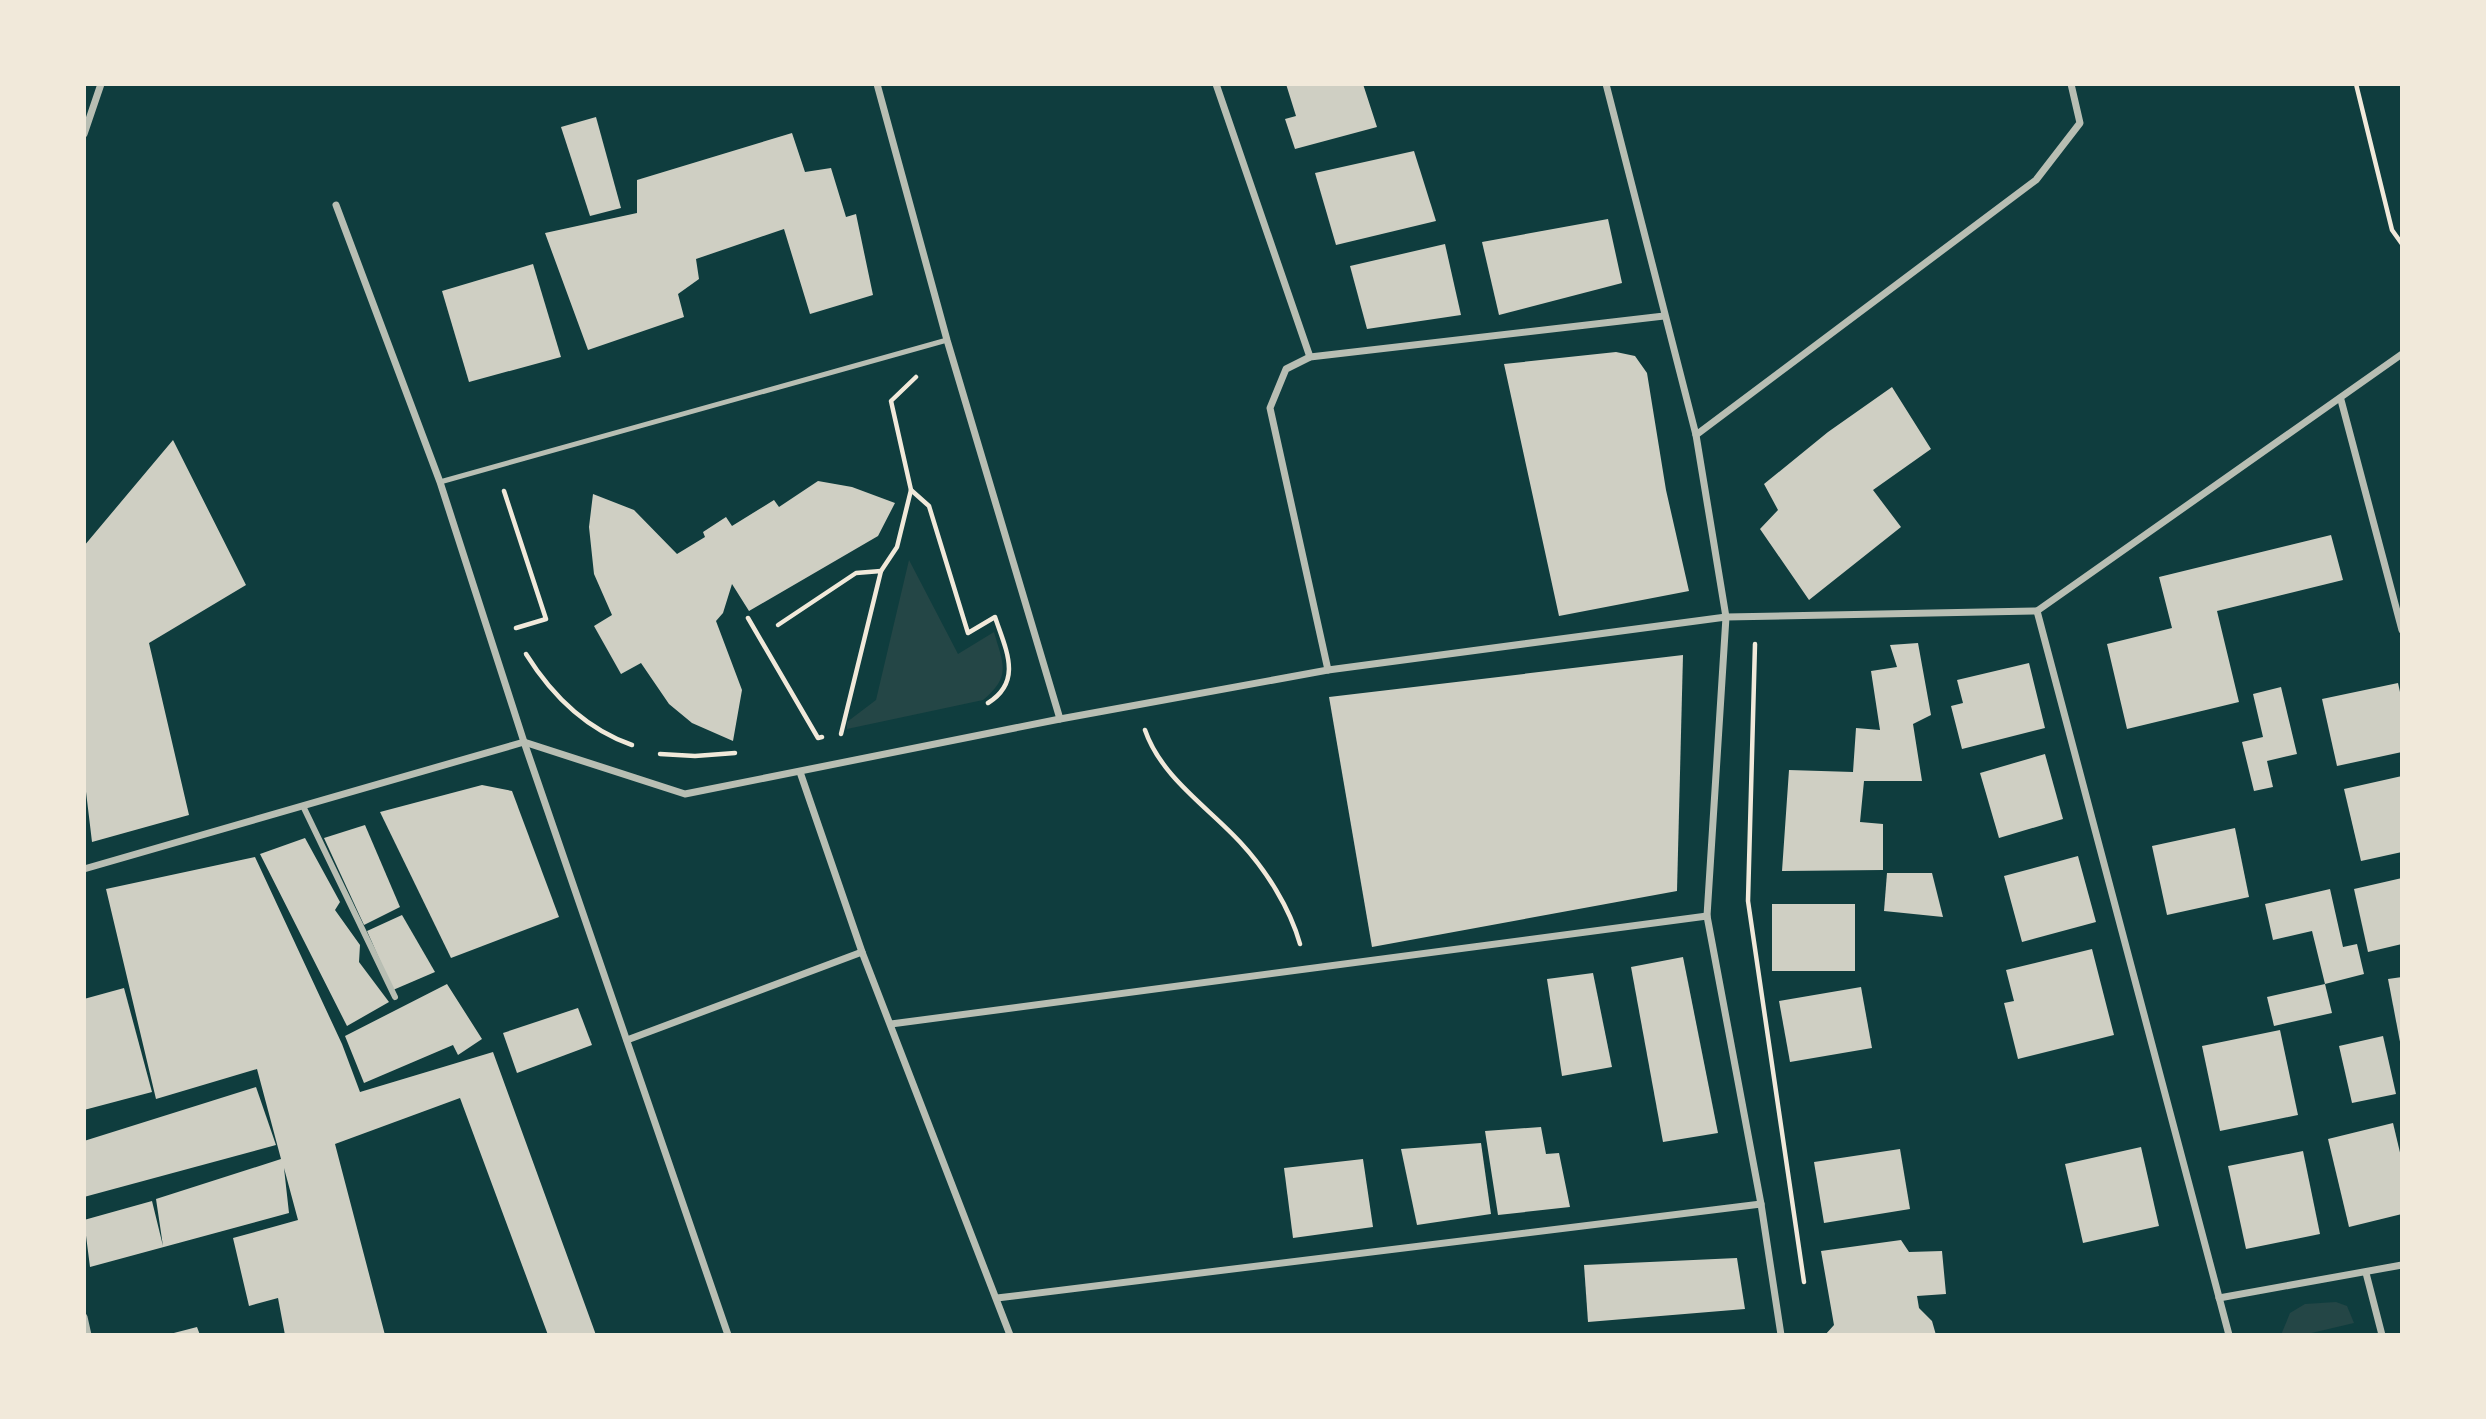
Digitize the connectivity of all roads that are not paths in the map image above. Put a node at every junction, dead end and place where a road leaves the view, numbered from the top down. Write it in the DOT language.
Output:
graph roads {
  1 [pos="100,84"];
  2 [pos="877,84"];
  3 [pos="1216,84"];
  4 [pos="1606,84"];
  5 [pos="2070,84"];
  6 [pos="84,134"];
  7 [pos="336,205"];
  8 [pos="1664,316"];
  9 [pos="947,340"];
  10 [pos="2402,354"];
  11 [pos="1310,357"];
  12 [pos="2340,400"];
  13 [pos="1696,435"];
  14 [pos="440,482"];
  15 [pos="2037,611"];
  16 [pos="1726,617"];
  17 [pos="2402,630"];
  18 [pos="1328,670"];
  19 [pos="1060,719"];
  20 [pos="524,742"];
  21 [pos="800,772"];
  22 [pos="303,806"];
  23 [pos="84,869"];
  24 [pos="1707,916"];
  25 [pos="862,952"];
  26 [pos="395,997"];
  27 [pos="891,1024"];
  28 [pos="626,1040"];
  29 [pos="1761,1204"];
  30 [pos="2402,1265"];
  31 [pos="2366,1273"];
  32 [pos="997,1298"];
  33 [pos="2219,1298"];
  34 [pos="84,1317"];
  35 [pos="88,1335"];
  36 [pos="728,1335"];
  37 [pos="1010,1335"];
  38 [pos="1781,1335"];
  39 [pos="2228,1335"];
  40 [pos="2382,1335"];
  1 -- 6 [label="street"];
  2 -- 9 [label="street"];
  3 -- 11 [label="street"];
  4 -- 8 [label="street"];
  5 -- 13 [label="street"];
  7 -- 14 [label="street"];
  8 -- 11 [label="street"];
  8 -- 13 [label="street"];
  9 -- 14 [label="lane"];
  9 -- 19 [label="street"];
  10 -- 12 [label="street"];
  11 -- 18 [label="street"];
  12 -- 15 [label="street"];
  12 -- 17 [label="street"];
  13 -- 16 [label="street"];
  14 -- 20 [label="street"];
  15 -- 16 [label="street"];
  15 -- 33 [label="street"];
  16 -- 18 [label="street"];
  16 -- 24 [label="street"];
  18 -- 19 [label="street"];
  19 -- 21 [label="street"];
  20 -- 21 [label="street"];
  20 -- 22 [label="street"];
  20 -- 28 [label="street"];
  21 -- 25 [label="street"];
  22 -- 23 [label="street"];
  22 -- 26 [label="street"];
  24 -- 27 [label="street"];
  24 -- 29 [label="street"];
  25 -- 27 [label="street"];
  25 -- 28 [label="street"];
  27 -- 32 [label="street"];
  28 -- 36 [label="street"];
  29 -- 32 [label="street"];
  29 -- 38 [label="street"];
  30 -- 31 [label="street"];
  31 -- 33 [label="street"];
  31 -- 40 [label="street"];
  32 -- 37 [label="street"];
  33 -- 39 [label="street"];
  34 -- 35 [label="street"];
}
